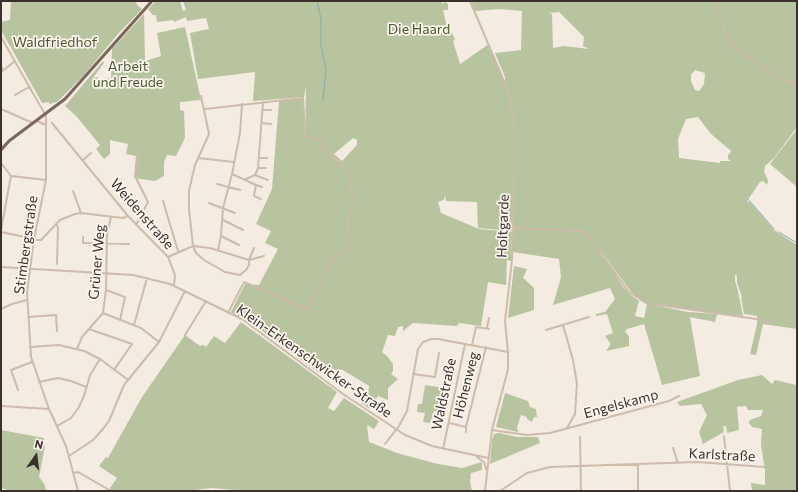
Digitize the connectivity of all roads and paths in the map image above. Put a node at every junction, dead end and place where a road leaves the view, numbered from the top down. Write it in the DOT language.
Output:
graph roads {
  1 [pos="152,1"];
  2 [pos="470,1"];
  3 [pos="716,1"];
  4 [pos="1,37"];
  5 [pos="15,61"];
  6 [pos="1,66"];
  7 [pos="3,70"];
  8 [pos="1,72"];
  9 [pos="797,86"];
  10 [pos="30,87"];
  11 [pos="15,95"];
  12 [pos="201,96"];
  13 [pos="263,102"];
  14 [pos="242,104"];
  15 [pos="1,109"];
  16 [pos="205,109"];
  17 [pos="263,110"];
  18 [pos="271,110"];
  19 [pos="46,114"];
  20 [pos="37,121"];
  21 [pos="52,123"];
  22 [pos="262,123"];
  23 [pos="33,124"];
  24 [pos="271,124"];
  25 [pos="46,125"];
  26 [pos="138,147"];
  27 [pos="1,150"];
  28 [pos="91,153"];
  29 [pos="198,158"];
  30 [pos="260,158"];
  31 [pos="267,158"];
  32 [pos="83,160"];
  33 [pos="235,162"];
  34 [pos="1,163"];
  35 [pos="258,168"];
  36 [pos="266,168"];
  37 [pos="232,174"];
  38 [pos="255,175"];
  39 [pos="11,176"];
  40 [pos="246,179"];
  41 [pos="46,180"];
  42 [pos="268,180"];
  43 [pos="217,184"];
  44 [pos="256,185"];
  45 [pos="228,186"];
  46 [pos="262,187"];
  47 [pos="240,190"];
  48 [pos="74,191"];
  49 [pos="261,199"];
  50 [pos="163,200"];
  51 [pos="209,203"];
  52 [pos="223,208"];
  53 [pos="81,213"];
  54 [pos="235,213"];
  55 [pos="128,216"];
  56 [pos="111,217"];
  57 [pos="222,220"];
  58 [pos="56,224"];
  59 [pos="136,225"];
  60 [pos="514,228"];
  61 [pos="243,230"];
  62 [pos="1,231"];
  63 [pos="83,236"];
  64 [pos="221,236"];
  65 [pos="34,239"];
  66 [pos="107,244"];
  67 [pos="129,244"];
  68 [pos="239,245"];
  69 [pos="193,246"];
  70 [pos="254,248"];
  71 [pos="218,250"];
  72 [pos="178,251"];
  73 [pos="264,256"];
  74 [pos="168,257"];
  75 [pos="249,260"];
  76 [pos="57,264"];
  77 [pos="1,267"];
  78 [pos="29,270"];
  79 [pos="106,273"];
  80 [pos="147,278"];
  81 [pos="174,286"];
  82 [pos="106,290"];
  83 [pos="186,290"];
  84 [pos="27,300"];
  85 [pos="206,301"];
  86 [pos="1,309"];
  87 [pos="228,313"];
  88 [pos="102,314"];
  89 [pos="28,317"];
  90 [pos="589,317"];
  91 [pos="489,318"];
  92 [pos="120,320"];
  93 [pos="770,321"];
  94 [pos="134,325"];
  95 [pos="563,325"];
  96 [pos="89,329"];
  97 [pos="546,330"];
  98 [pos="57,331"];
  99 [pos="185,335"];
  100 [pos="159,342"];
  101 [pos="465,344"];
  102 [pos="472,345"];
  103 [pos="30,347"];
  104 [pos="486,347"];
  105 [pos="77,349"];
  106 [pos="508,352"];
  107 [pos="439,353"];
  108 [pos="100,359"];
  109 [pos="32,362"];
  110 [pos="114,370"];
  111 [pos="413,374"];
  112 [pos="128,379"];
  113 [pos="40,382"];
  114 [pos="86,387"];
  115 [pos="18,390"];
  116 [pos="679,396"];
  117 [pos="1,406"];
  118 [pos="49,409"];
  119 [pos="449,423"];
  120 [pos="57,426"];
  121 [pos="466,427"];
  122 [pos="566,429"];
  123 [pos="396,430"];
  124 [pos="492,430"];
  125 [pos="466,432"];
  126 [pos="724,436"];
  127 [pos="580,437"];
  128 [pos="385,444"];
  129 [pos="673,448"];
  130 [pos="443,449"];
  131 [pos="69,456"];
  132 [pos="474,456"];
  133 [pos="480,458"];
  134 [pos="488,459"];
  135 [pos="678,463"];
  136 [pos="727,463"];
  137 [pos="638,464"];
  138 [pos="580,465"];
  139 [pos="765,467"];
  140 [pos="486,472"];
  141 [pos="73,473"];
  142 [pos="78,491"];
  143 [pos="111,491"];
  144 [pos="485,491"];
  145 [pos="500,491"];
  146 [pos="581,491"];
  147 [pos="638,491"];
  148 [pos="730,491"];
  1 -- 19 [label="main road"];
  2 -- 60 [label="street, Holtgarde"];
  3 -- 9 [label="street"];
  4 -- 5 [label="street"];
  5 -- 7 [label="street"];
  5 -- 10 [label="street"];
  6 -- 7 [label="street"];
  7 -- 8 [label="street"];
  10 -- 11 [label="street"];
  10 -- 19 [label="street"];
  12 -- 16 [label="street"];
  13 -- 14 [label="street"];
  13 -- 17 [label="street"];
  13 -- 87 [label="street"];
  14 -- 16 [label="street"];
  14 -- 33 [label="street"];
  15 -- 23 [label="street"];
  16 -- 29 [label="street"];
  17 -- 18 [label="street"];
  17 -- 22 [label="street"];
  19 -- 20 [label="main road"];
  19 -- 25 [label="street, Stimbergstraße"];
  20 -- 23 [label="main road"];
  20 -- 25 [label="street"];
  21 -- 32 [label="street, Weidenstraße"];
  22 -- 24 [label="street"];
  22 -- 30 [label="street"];
  23 -- 27 [label="main road"];
  25 -- 41 [label="street, Stimbergstraße"];
  26 -- 59 [label="street"];
  28 -- 32 [label="street"];
  29 -- 33 [label="street"];
  29 -- 69 [label="street"];
  30 -- 31 [label="street"];
  30 -- 35 [label="street"];
  32 -- 55 [label="street, Weidenstraße"];
  33 -- 37 [label="street"];
  34 -- 39 [label="street"];
  35 -- 36 [label="street"];
  35 -- 38 [label="street"];
  37 -- 40 [label="street"];
  37 -- 45 [label="street"];
  38 -- 40 [label="street"];
  38 -- 42 [label="street"];
  39 -- 41 [label="street"];
  39 -- 62 [label="street"];
  40 -- 44 [label="street"];
  41 -- 65 [label="street, Stimbergstraße"];
  43 -- 45 [label="street"];
  44 -- 46 [label="street"];
  44 -- 49 [label="street"];
  45 -- 47 [label="street"];
  45 -- 52 [label="street"];
  48 -- 53 [label="street"];
  50 -- 72 [label="street"];
  51 -- 52 [label="street"];
  52 -- 54 [label="street"];
  52 -- 57 [label="street"];
  53 -- 56 [label="street"];
  53 -- 58 [label="street"];
  55 -- 56 [label="street"];
  55 -- 59 [label="street, Weidenstraße"];
  56 -- 66 [label="street, Grüner Weg"];
  57 -- 61 [label="street"];
  57 -- 64 [label="street"];
  58 -- 65 [label="street"];
  58 -- 76 [label="street"];
  59 -- 74 [label="street, Weidenstraße"];
  60 -- 93 [label="street"];
  60 -- 106 [label="street, Holtgarde"];
  62 -- 65 [label="street"];
  63 -- 66 [label="street"];
  64 -- 68 [label="street"];
  64 -- 71 [label="street"];
  65 -- 78 [label="street, Stimbergstraße"];
  66 -- 67 [label="street"];
  66 -- 79 [label="street, Grüner Weg"];
  69 -- 71 [label="street"];
  69 -- 72 [label="street"];
  69 -- 75 [label="street"];
  70 -- 75 [label="street"];
  71 -- 75 [label="street"];
  72 -- 74 [label="street"];
  73 -- 75 [label="street"];
  74 -- 81 [label="street, Weidenstraße"];
  77 -- 78 [label="street, Klein-Erkenschwicker-Straße"];
  78 -- 79 [label="street, Klein-Erkenschwicker-Straße"];
  78 -- 84 [label="street, Stimbergstraße"];
  79 -- 80 [label="street, Klein-Erkenschwicker-Straße"];
  79 -- 82 [label="street, Grüner Weg"];
  80 -- 81 [label="street, Klein-Erkenschwicker-Straße"];
  80 -- 94 [label="street"];
  81 -- 83 [label="street, Klein-Erkenschwicker-Straße"];
  82 -- 88 [label="street, Grüner Weg"];
  82 -- 92 [label="street"];
  83 -- 85 [label="street, Klein-Erkenschwicker-Straße"];
  83 -- 100 [label="street"];
  84 -- 86 [label="street"];
  84 -- 89 [label="street, Stimbergstraße"];
  85 -- 87 [label="street, Klein-Erkenschwicker-Straße"];
  85 -- 99 [label="street"];
  87 -- 123 [label="street, Klein-Erkenschwicker-Straße"];
  88 -- 92 [label="street"];
  88 -- 96 [label="street, Grüner Weg"];
  89 -- 98 [label="street"];
  89 -- 103 [label="street, Stimbergstraße"];
  90 -- 95 [label="street"];
  91 -- 102 [label="street"];
  92 -- 94 [label="street"];
  94 -- 100 [label="street"];
  95 -- 97 [label="street"];
  95 -- 122 [label="street"];
  96 -- 105 [label="street, Grüner Weg"];
  96 -- 110 [label="street"];
  100 -- 112 [label="street"];
  101 -- 102 [label="street"];
  101 -- 111 [label="street"];
  101 -- 119 [label="street, Waldstraße"];
  102 -- 104 [label="street"];
  103 -- 105 [label="street"];
  103 -- 109 [label="street, Stimbergstraße"];
  104 -- 106 [label="street"];
  104 -- 121 [label="street, Höhenweg"];
  105 -- 108 [label="street"];
  106 -- 124 [label="street, Holtgarde"];
  107 -- 111 [label="street"];
  108 -- 110 [label="street"];
  108 -- 114 [label="street"];
  109 -- 113 [label="street, Stimbergstraße"];
  109 -- 115 [label="street"];
  110 -- 112 [label="street"];
  111 -- 123 [label="street"];
  112 -- 131 [label="street"];
  113 -- 114 [label="street"];
  113 -- 118 [label="street, Stimbergstraße"];
  114 -- 120 [label="street"];
  116 -- 122 [label="street, Engelskamp"];
  117 -- 118 [label="street"];
  118 -- 120 [label="street, Stimbergstraße"];
  119 -- 121 [label="street, Höhenweg"];
  119 -- 130 [label="street, Waldstraße"];
  120 -- 131 [label="street, Stimbergstraße"];
  121 -- 125 [label="street, Höhenweg"];
  122 -- 124 [label="street, Engelskamp"];
  123 -- 128 [label="street"];
  123 -- 130 [label="street, Klein-Erkenschwicker-Straße"];
  124 -- 134 [label="street, Holtgarde"];
  126 -- 136 [label="street"];
  127 -- 138 [label="street"];
  129 -- 135 [label="street, Karlstraße"];
  130 -- 132 [label="street, Klein-Erkenschwicker-Straße"];
  131 -- 141 [label="street, Stimbergstraße"];
  132 -- 133 [label="street, Klein-Erkenschwicker-Straße"];
  132 -- 134 [label="street, Klein-Erkenschwicker-Straße"];
  133 -- 134 [label="street, Klein-Erkenschwicker-Straße"];
  133 -- 140 [label="street"];
  134 -- 140 [label="street, Holtgarde"];
  135 -- 136 [label="street, Karlstraße"];
  135 -- 137 [label="street, Karlstraße"];
  136 -- 139 [label="street, Karlstraße"];
  136 -- 148 [label="street"];
  137 -- 138 [label="street, Karlstraße"];
  137 -- 147 [label="street"];
  138 -- 145 [label="street, Karlstraße"];
  138 -- 146 [label="street"];
  140 -- 144 [label="street, Holtgarde"];
  141 -- 142 [label="street, Stimbergstraße"];
  141 -- 143 [label="street"];
}
